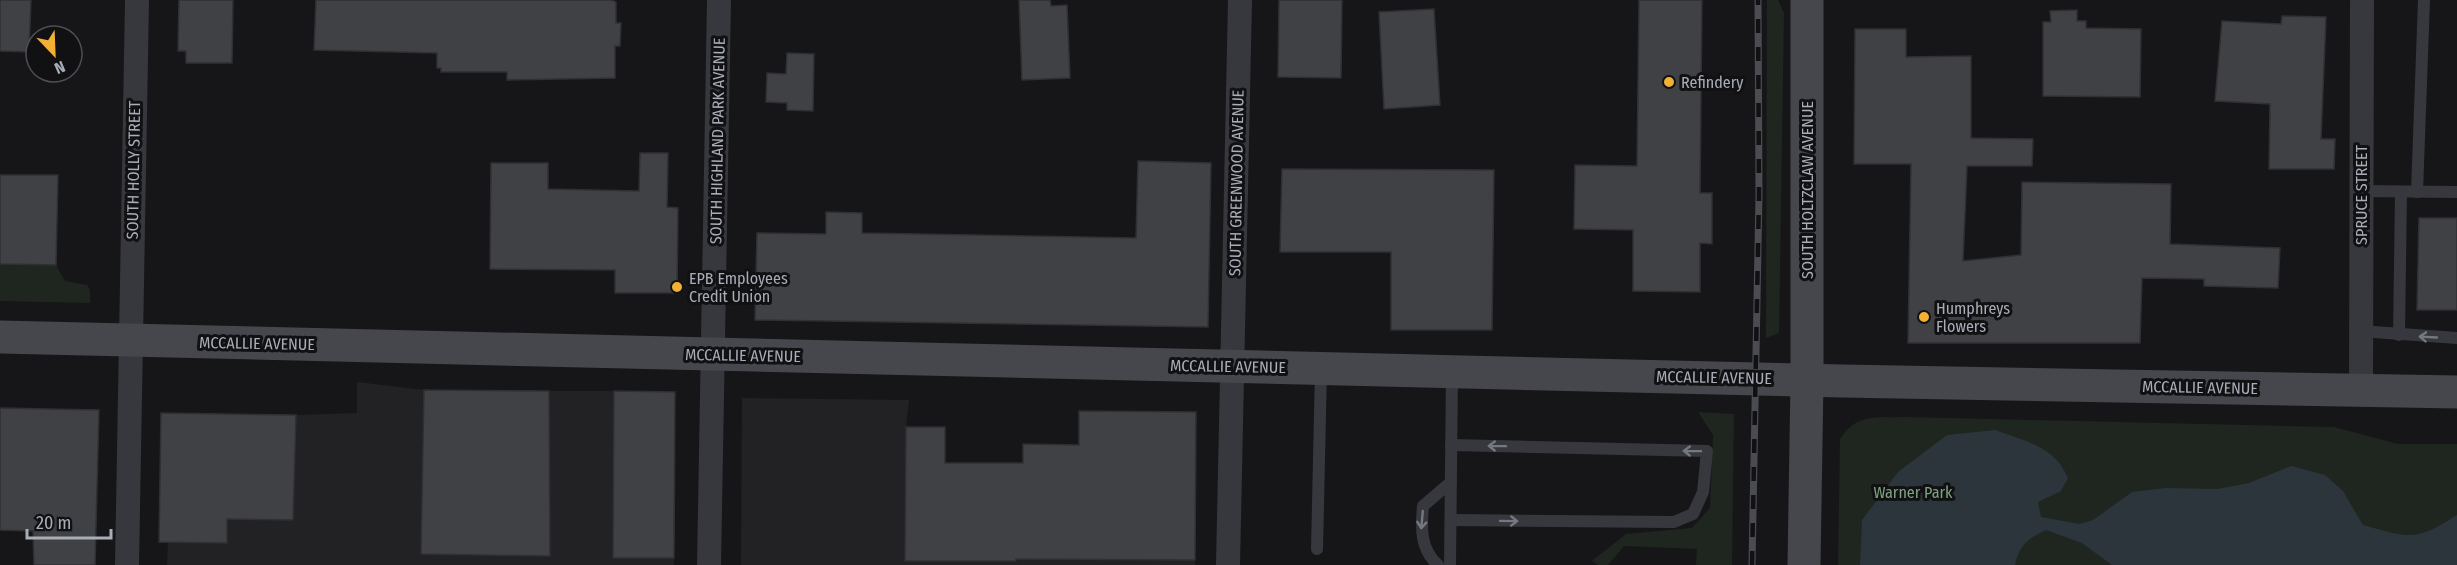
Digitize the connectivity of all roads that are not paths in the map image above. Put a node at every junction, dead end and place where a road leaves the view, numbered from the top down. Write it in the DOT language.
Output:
graph roads {
  1 [pos="137,0"];
  2 [pos="719,0"];
  3 [pos="1240,0"];
  4 [pos="1807,0"];
  5 [pos="2362,0"];
  6 [pos="2424,0"];
  7 [pos="2361,191"];
  8 [pos="2401,192"];
  9 [pos="2417,192"];
  10 [pos="2457,192"];
  11 [pos="2360,331"];
  12 [pos="2398,335"];
  13 [pos="0,337"];
  14 [pos="2457,339"];
  15 [pos="130,340"];
  16 [pos="712,355"];
  17 [pos="1232,366"];
  18 [pos="1321,368"];
  19 [pos="1452,371"];
  20 [pos="1807,380"];
  21 [pos="2361,390"];
  22 [pos="2457,392"];
  23 [pos="1451,445"];
  24 [pos="1451,482"];
  25 [pos="1451,520"];
  26 [pos="1317,549"];
  27 [pos="127,565"];
  28 [pos="709,565"];
  29 [pos="1228,565"];
  30 [pos="1438,565"];
  31 [pos="1450,565"];
  32 [pos="1804,565"];
  1 -- 15 [label="street, SOUTH HOLLY STREET"];
  2 -- 16 [label="street, SOUTH HIGHLAND PARK AVENUE"];
  3 -- 17 [label="street, SOUTH GREENWOOD AVENUE"];
  4 -- 20 [label="main road, SOUTH HOLTZCLAW AVENUE"];
  5 -- 7 [label="street, SPRUCE STREET"];
  6 -- 9 [label="lane"];
  7 -- 8 [label="lane"];
  7 -- 11 [label="street, SPRUCE STREET"];
  8 -- 9 [label="lane"];
  8 -- 12 [label="lane"];
  9 -- 10 [label="lane"];
  11 -- 12 [label="lane"];
  11 -- 21 [label="street, SPRUCE STREET"];
  14 -- 12 [label="lane, one-way"];
  13 -- 15 [label="main road, MCCALLIE AVENUE"];
  15 -- 16 [label="main road, MCCALLIE AVENUE"];
  15 -- 27 [label="street, SOUTH HOLLY STREET"];
  16 -- 17 [label="main road, MCCALLIE AVENUE"];
  16 -- 28 [label="street, SOUTH HIGHLAND PARK AVENUE"];
  17 -- 18 [label="main road, MCCALLIE AVENUE"];
  17 -- 29 [label="street, SOUTH GREENWOOD AVENUE"];
  18 -- 19 [label="main road, MCCALLIE AVENUE"];
  18 -- 26 [label="lane"];
  19 -- 20 [label="main road, MCCALLIE AVENUE"];
  19 -- 23 [label="lane"];
  20 -- 21 [label="main road, MCCALLIE AVENUE"];
  20 -- 32 [label="main road, SOUTH HOLTZCLAW AVENUE"];
  21 -- 22 [label="main road, MCCALLIE AVENUE"];
  23 -- 24 [label="lane"];
  25 -- 23 [label="lane, one-way"];
  24 -- 25 [label="lane"];
  24 -- 30 [label="lane, one-way"];
  25 -- 31 [label="lane"];
}
